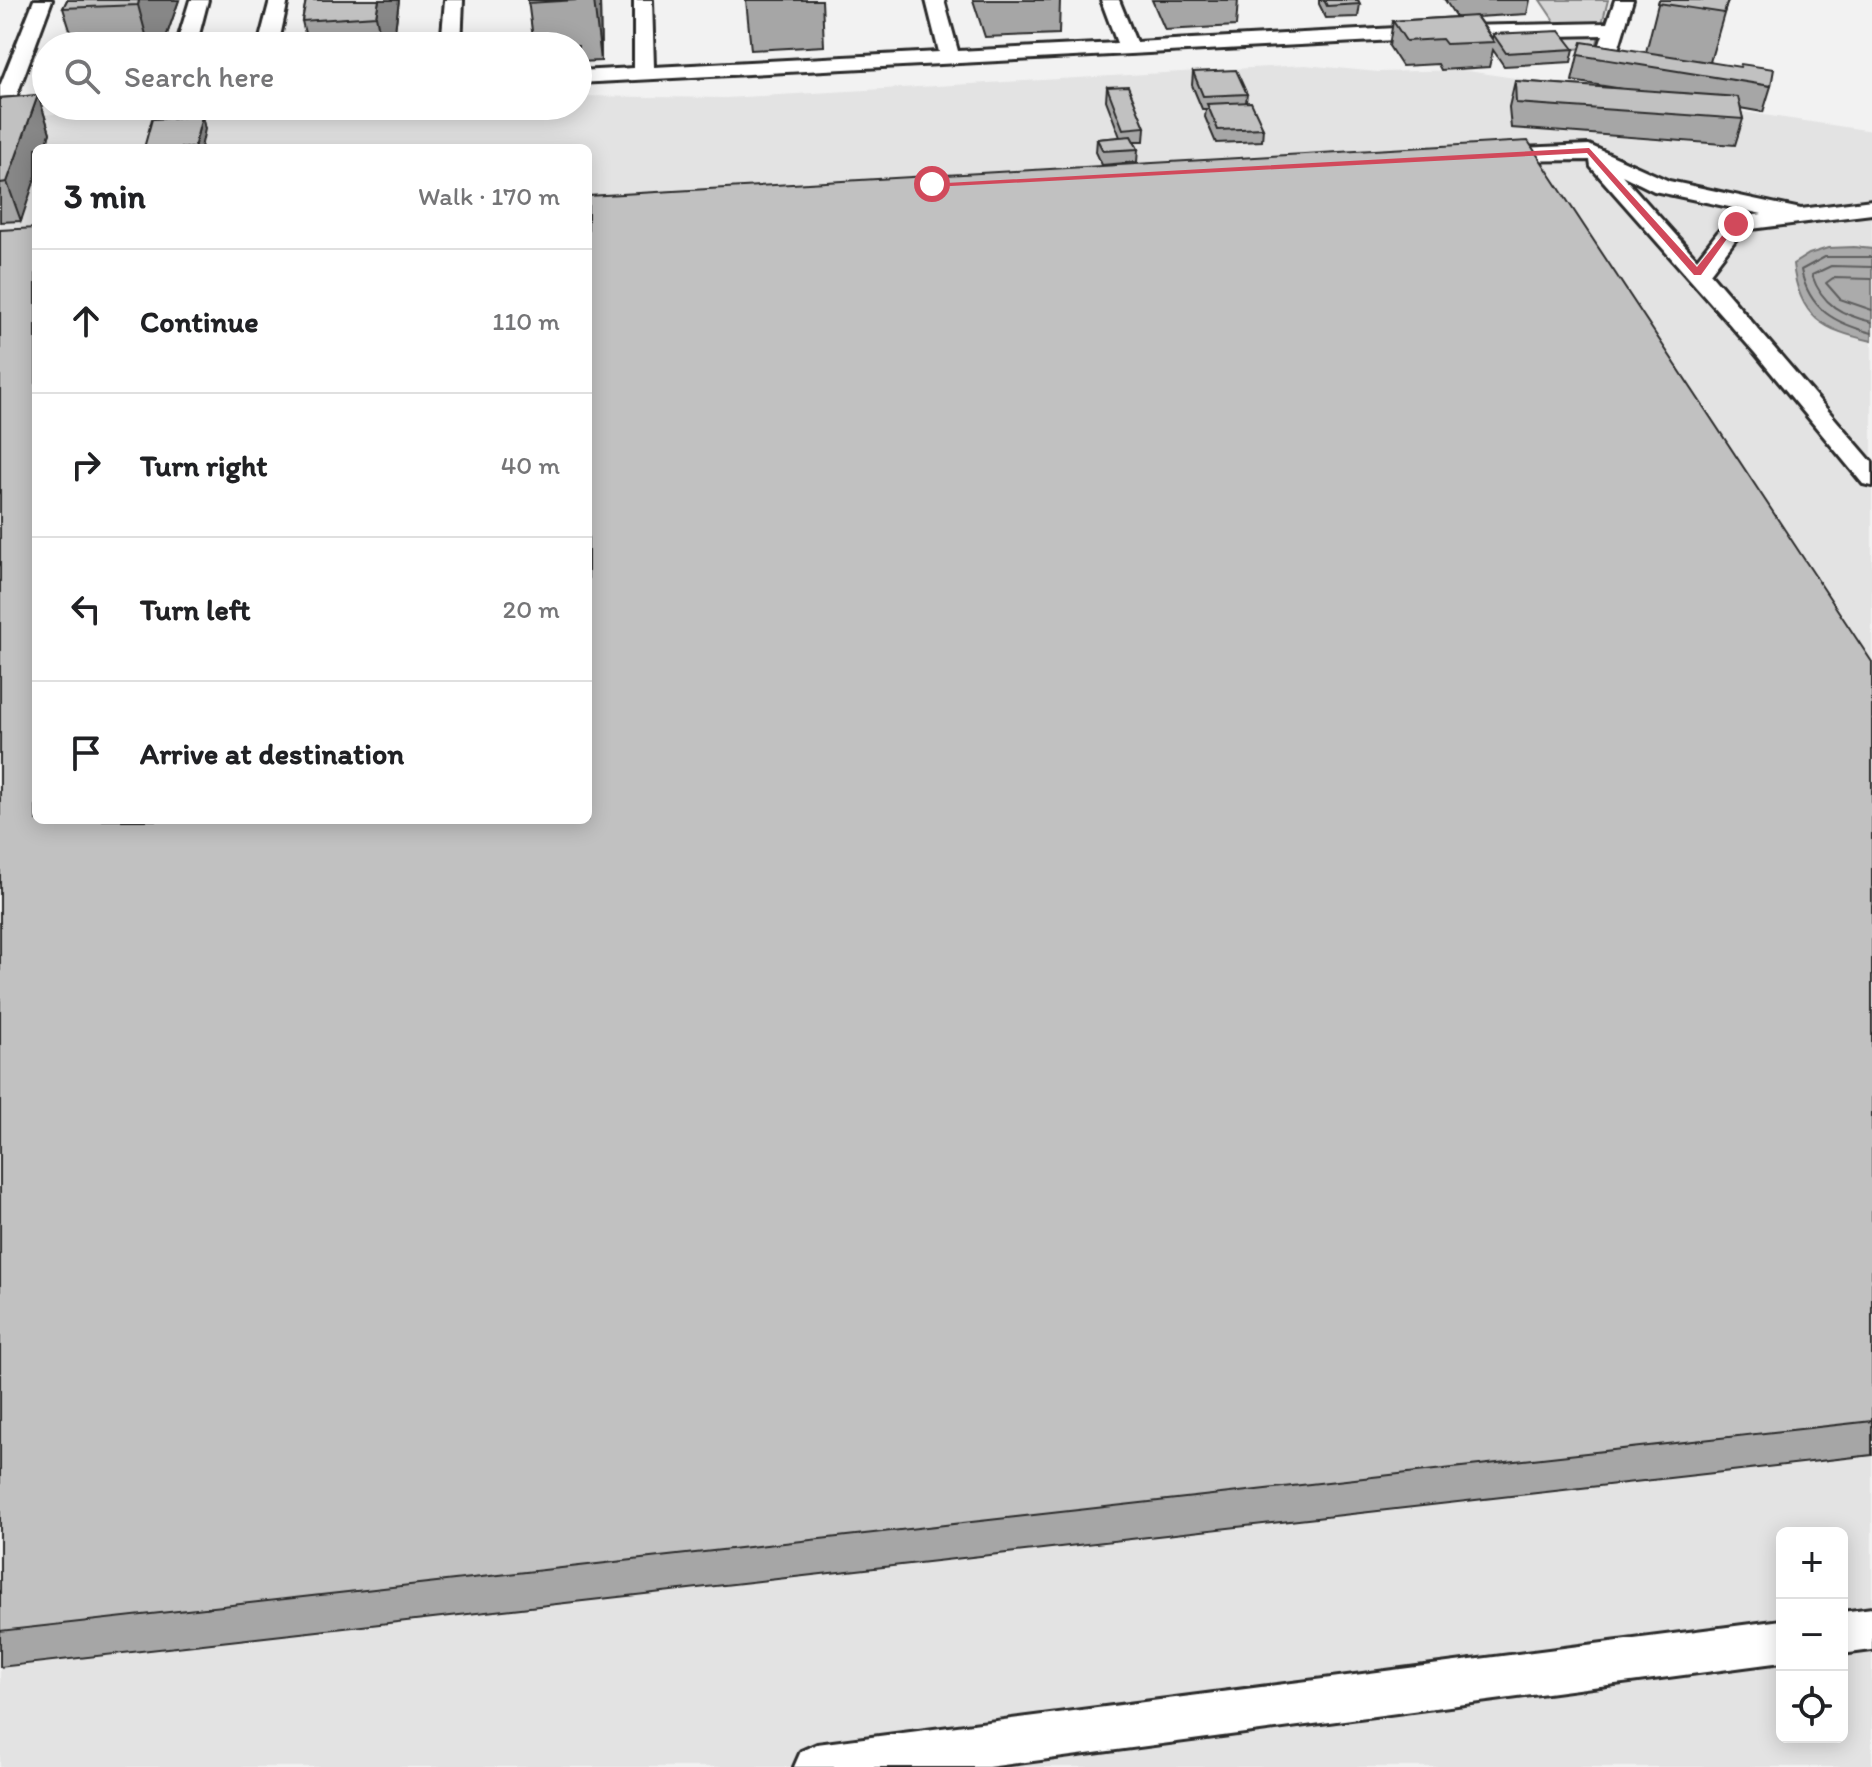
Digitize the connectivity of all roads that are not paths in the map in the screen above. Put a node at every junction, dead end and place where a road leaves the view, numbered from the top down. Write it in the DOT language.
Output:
graph roads {
  1 [pos="43,0"];
  2 [pos="199,0"];
  3 [pos="279,0"];
  4 [pos="454,0"];
  5 [pos="643,0"];
  6 [pos="935,0"];
  7 [pos="1110,0"];
  8 [pos="1624,0"];
  9 [pos="1615,29"];
  10 [pos="190,32"];
  11 [pos="271,32"];
  12 [pos="452,32"];
  13 [pos="1129,49"];
  14 [pos="950,58"];
  15 [pos="1603,69"];
  16 [pos="644,75"];
  17 [pos="592,77"];
  18 [pos="5,100"];
  19 [pos="1589,151"];
  20 [pos="1478,156"];
  21 [pos="1872,207"];
  22 [pos="1801,216"];
  23 [pos="1698,273"];
  24 [pos="1872,478"];
  25 [pos="1872,1629"];
  26 [pos="1848,1632"];
  27 [pos="1776,1642"];
  28 [pos="1032,1753"];
  29 [pos="817,1767"];
  1 -- 18 [label="lane"];
  2 -- 10 [label="lane"];
  3 -- 11 [label="lane"];
  4 -- 12 [label="lane"];
  5 -- 16 [label="lane"];
  6 -- 14 [label="lane"];
  7 -- 13 [label="lane"];
  8 -- 9 [label="lane"];
  9 -- 13 [label="lane"];
  9 -- 15 [label="lane"];
  13 -- 14 [label="lane"];
  14 -- 16 [label="lane"];
  16 -- 17 [label="lane"];
  19 -- 20 [label="lane"];
  19 -- 22 [label="lane"];
  19 -- 23 [label="lane"];
  21 -- 22 [label="lane"];
  22 -- 23 [label="lane"];
  23 -- 24 [label="lane"];
  25 -- 26 [label="lane"];
  27 -- 28 [label="lane"];
  28 -- 29 [label="lane"];
}
